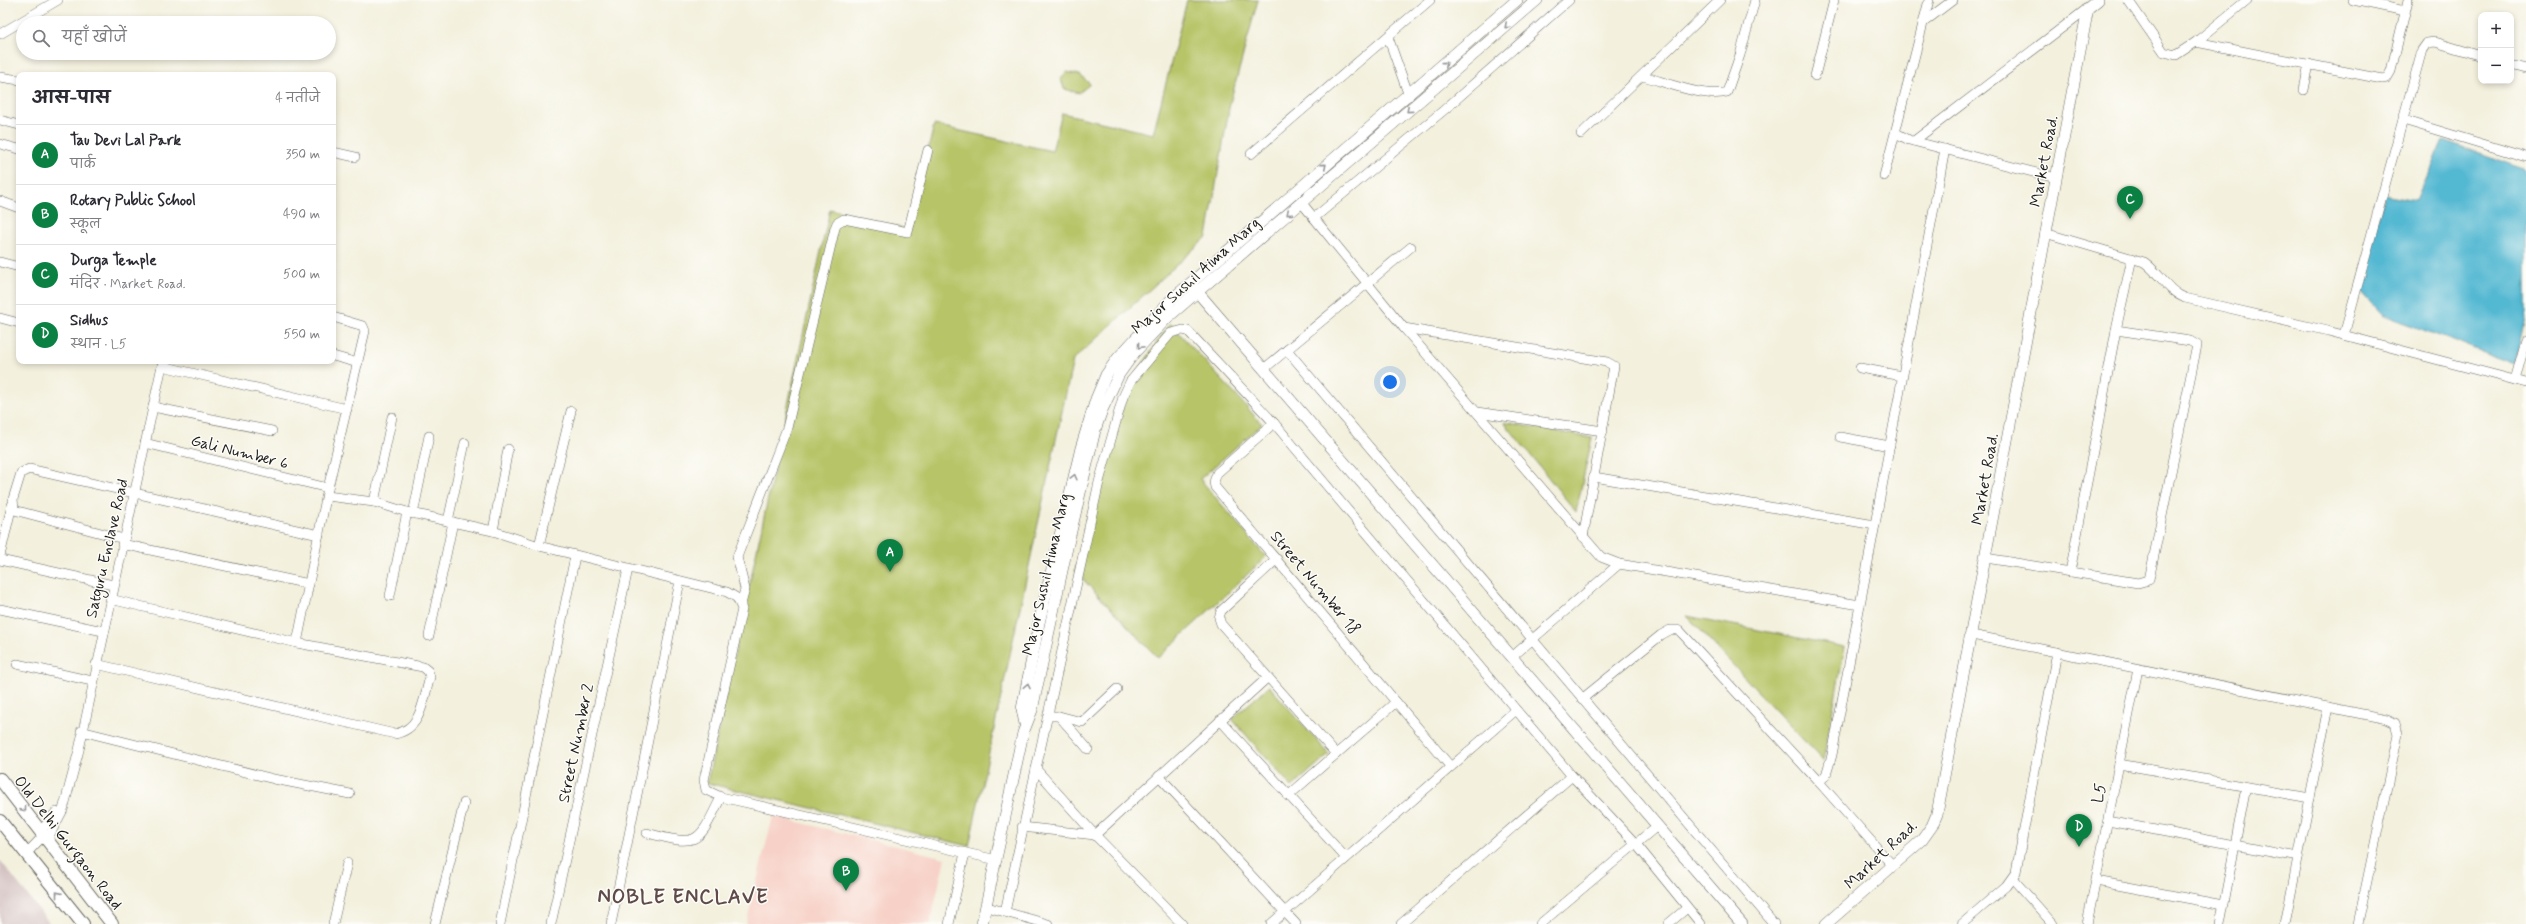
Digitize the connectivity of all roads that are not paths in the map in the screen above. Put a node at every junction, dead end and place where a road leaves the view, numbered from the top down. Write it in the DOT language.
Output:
graph roads {
  1 [pos="58,0"];
  2 [pos="1430,0"];
  3 [pos="1517,0"];
  4 [pos="1537,0"];
  5 [pos="1569,0"];
  6 [pos="1720,0"];
  7 [pos="1755,0"];
  8 [pos="1834,0"];
  9 [pos="1929,0"];
  10 [pos="1953,0"];
  11 [pos="2098,0"];
  12 [pos="2128,0"];
  13 [pos="2247,0"];
  14 [pos="2353,0"];
  15 [pos="2408,0"];
  16 [pos="2088,8"];
  17 [pos="2405,11"];
  18 [pos="31,16"];
  19 [pos="1924,22"];
  20 [pos="16,25"];
  21 [pos="0,34"];
  22 [pos="1388,37"];
  23 [pos="2196,42"];
  24 [pos="2478,55"];
  25 [pos="2309,64"];
  26 [pos="2514,66"];
  27 [pos="2526,69"];
  28 [pos="1642,76"];
  29 [pos="1815,76"];
  30 [pos="0,77"];
  31 [pos="16,80"];
  32 [pos="2304,90"];
  33 [pos="1409,96"];
  34 [pos="0,120"];
  35 [pos="2403,120"];
  36 [pos="16,124"];
  37 [pos="1896,133"];
  38 [pos="1581,134"];
  39 [pos="1914,141"];
  40 [pos="0,144"];
  41 [pos="16,148"];
  42 [pos="1945,149"];
  43 [pos="928,150"];
  44 [pos="336,153"];
  45 [pos="1251,154"];
  46 [pos="355,157"];
  47 [pos="2526,157"];
  48 [pos="1884,176"];
  49 [pos="2056,178"];
  50 [pos="0,201"];
  51 [pos="1302,202"];
  52 [pos="16,207"];
  53 [pos="1314,218"];
  54 [pos="2046,233"];
  55 [pos="1411,246"];
  56 [pos="2132,258"];
  57 [pos="0,262"];
  58 [pos="16,266"];
  59 [pos="1368,283"];
  60 [pos="1194,288"];
  61 [pos="0,318"];
  62 [pos="336,318"];
  63 [pos="16,323"];
  64 [pos="1404,328"];
  65 [pos="2116,330"];
  66 [pos="2344,335"];
  67 [pos="2526,340"];
  68 [pos="1287,350"];
  69 [pos="336,357"];
  70 [pos="358,363"];
  71 [pos="163,364"];
  72 [pos="1265,368"];
  73 [pos="1860,368"];
  74 [pos="1902,376"];
  75 [pos="2515,380"];
  76 [pos="2526,383"];
  77 [pos="153,406"];
  78 [pos="347,409"];
  79 [pos="571,412"];
  80 [pos="1477,412"];
  81 [pos="392,417"];
  82 [pos="1274,423"];
  83 [pos="272,431"];
  84 [pos="1603,431"];
  85 [pos="429,436"];
  86 [pos="1840,437"];
  87 [pos="145,443"];
  88 [pos="465,443"];
  89 [pos="1890,446"];
  90 [pos="508,449"];
  91 [pos="1594,477"];
  92 [pos="134,492"];
  93 [pos="327,492"];
  94 [pos="374,502"];
  95 [pos="12,504"];
  96 [pos="410,513"];
  97 [pos="451,522"];
  98 [pos="1875,525"];
  99 [pos="493,531"];
  100 [pos="319,535"];
  101 [pos="1583,537"];
  102 [pos="123,542"];
  103 [pos="538,546"];
  104 [pos="0,556"];
  105 [pos="575,556"];
  106 [pos="1986,558"];
  107 [pos="1277,559"];
  108 [pos="0,560"];
  109 [pos="1619,564"];
  110 [pos="628,569"];
  111 [pos="2070,572"];
  112 [pos="680,581"];
  113 [pos="309,584"];
  114 [pos="114,585"];
  115 [pos="390,596"];
  116 [pos="110,599"];
  117 [pos="741,604"];
  118 [pos="1860,605"];
  119 [pos="0,609"];
  120 [pos="103,630"];
  121 [pos="1972,635"];
  122 [pos="429,636"];
  123 [pos="1532,640"];
  124 [pos="297,643"];
  125 [pos="2057,652"];
  126 [pos="1512,657"];
  127 [pos="17,664"];
  128 [pos="96,664"];
  129 [pos="2138,669"];
  130 [pos="1266,678"];
  131 [pos="92,681"];
  132 [pos="1117,689"];
  133 [pos="1582,699"];
  134 [pos="1396,702"];
  135 [pos="2328,707"];
  136 [pos="1516,710"];
  137 [pos="1048,716"];
  138 [pos="1059,716"];
  139 [pos="1220,720"];
  140 [pos="81,731"];
  141 [pos="1088,749"];
  142 [pos="1336,754"];
  143 [pos="2119,764"];
  144 [pos="1450,766"];
  145 [pos="1036,769"];
  146 [pos="1159,776"];
  147 [pos="1572,776"];
  148 [pos="0,779"];
  149 [pos="1819,782"];
  150 [pos="2246,787"];
  151 [pos="350,794"];
  152 [pos="1288,796"];
  153 [pos="722,797"];
  154 [pos="2310,798"];
  155 [pos="464,802"];
  156 [pos="0,821"];
  157 [pos="2108,821"];
  158 [pos="1657,826"];
  159 [pos="1022,828"];
  160 [pos="647,833"];
  161 [pos="44,835"];
  162 [pos="1095,835"];
  163 [pos="1636,844"];
  164 [pos="2235,845"];
  165 [pos="965,853"];
  166 [pos="26,854"];
  167 [pos="2298,857"];
  168 [pos="1346,858"];
  169 [pos="997,860"];
  170 [pos="347,863"];
  171 [pos="1893,866"];
  172 [pos="2013,879"];
  173 [pos="2096,881"];
  174 [pos="2223,905"];
  175 [pos="987,907"];
  176 [pos="1687,908"];
  177 [pos="1004,912"];
  178 [pos="1285,913"];
  179 [pos="437,923"];
  180 [pos="83,924"];
  181 [pos="112,924"];
  182 [pos="333,924"];
  183 [pos="500,924"];
  184 [pos="551,924"];
  185 [pos="611,924"];
  186 [pos="948,924"];
  187 [pos="982,924"];
  188 [pos="1048,924"];
  189 [pos="1182,924"];
  190 [pos="1271,924"];
  191 [pos="1296,924"];
  192 [pos="1401,924"];
  193 [pos="1540,924"];
  194 [pos="1668,924"];
  195 [pos="1701,924"];
  196 [pos="1742,924"];
  197 [pos="1774,924"];
  198 [pos="1826,924"];
  199 [pos="1962,924"];
  200 [pos="2053,924"];
  201 [pos="2087,924"];
  202 [pos="2220,924"];
  203 [pos="2285,924"];
  204 [pos="2358,924"];
  1 -- 18 [label="street"];
  2 -- 22 [label="street"];
  33 -- 3 [label="street, Major Sushil Aima Marg, one-way"];
  4 -- 51 [label="street, Major Sushil Aima Marg, one-way"];
  5 -- 53 [label="street"];
  6 -- 28 [label="street"];
  7 -- 28 [label="street"];
  8 -- 29 [label="street"];
  9 -- 19 [label="street"];
  10 -- 19 [label="street"];
  11 -- 16 [label="street"];
  12 -- 23 [label="street"];
  13 -- 23 [label="street"];
  14 -- 17 [label="street"];
  15 -- 17 [label="street"];
  16 -- 39 [label="street"];
  16 -- 49 [label="street, Market Road."];
  17 -- 25 [label="street"];
  19 -- 37 [label="street"];
  20 -- 21 [label="street"];
  22 -- 33 [label="street"];
  22 -- 45 [label="street"];
  23 -- 25 [label="street"];
  24 -- 35 [label="street"];
  25 -- 32 [label="street"];
  26 -- 27 [label="street"];
  28 -- 38 [label="street"];
  30 -- 31 [label="street"];
  60 -- 33 [label="street, Major Sushil Aima Marg, one-way"];
  34 -- 36 [label="street"];
  35 -- 47 [label="street"];
  35 -- 66 [label="street"];
  37 -- 39 [label="street"];
  37 -- 48 [label="street"];
  39 -- 42 [label="street"];
  40 -- 41 [label="street"];
  42 -- 49 [label="street"];
  42 -- 74 [label="street"];
  43 -- 117 [label="street"];
  44 -- 46 [label="street"];
  49 -- 54 [label="street, Market Road."];
  50 -- 52 [label="street"];
  51 -- 53 [label="street"];
  51 -- 60 [label="street, Major Sushil Aima Marg, one-way"];
  53 -- 59 [label="street"];
  54 -- 56 [label="street"];
  54 -- 106 [label="street, Market Road."];
  55 -- 59 [label="street"];
  56 -- 65 [label="street"];
  56 -- 66 [label="street"];
  57 -- 58 [label="street"];
  59 -- 64 [label="street"];
  59 -- 68 [label="street"];
  60 -- 72 [label="street"];
  60 -- 169 [label="street, Major Sushil Aima Marg"];
  61 -- 63 [label="street"];
  62 -- 70 [label="street"];
  64 -- 80 [label="street"];
  64 -- 84 [label="street"];
  65 -- 111 [label="street"];
  65 -- 111 [label="street"];
  66 -- 75 [label="street"];
  67 -- 75 [label="street"];
  68 -- 72 [label="street"];
  68 -- 123 [label="street"];
  69 -- 70 [label="street"];
  70 -- 78 [label="street"];
  71 -- 77 [label="street, Satguru Enclave Road"];
  71 -- 78 [label="street"];
  72 -- 126 [label="street"];
  73 -- 74 [label="street"];
  74 -- 89 [label="street"];
  75 -- 76 [label="street"];
  77 -- 83 [label="street"];
  77 -- 87 [label="street, Satguru Enclave Road"];
  78 -- 93 [label="street"];
  79 -- 103 [label="street"];
  80 -- 84 [label="street"];
  80 -- 101 [label="street"];
  81 -- 94 [label="street"];
  82 -- 107 [label="street, Street Number 18"];
  82 -- 136 [label="street"];
  82 -- 137 [label="street"];
  84 -- 91 [label="street"];
  85 -- 96 [label="street"];
  86 -- 89 [label="street"];
  87 -- 92 [label="street, Satguru Enclave Road"];
  87 -- 93 [label="street, Gali Number 6"];
  88 -- 97 [label="street"];
  89 -- 98 [label="street"];
  90 -- 99 [label="street"];
  91 -- 98 [label="street"];
  91 -- 101 [label="street"];
  92 -- 95 [label="street"];
  92 -- 100 [label="street"];
  92 -- 102 [label="street, Satguru Enclave Road"];
  93 -- 94 [label="street, Gali Number 6"];
  93 -- 100 [label="street"];
  94 -- 96 [label="street, Gali Number 6"];
  95 -- 102 [label="street"];
  95 -- 104 [label="street"];
  96 -- 97 [label="street, Gali Number 6"];
  96 -- 115 [label="street"];
  97 -- 99 [label="street, Gali Number 6"];
  97 -- 122 [label="street"];
  98 -- 118 [label="street"];
  99 -- 103 [label="street, Gali Number 6"];
  100 -- 113 [label="street"];
  101 -- 109 [label="street"];
  102 -- 113 [label="street"];
  102 -- 114 [label="street, Satguru Enclave Road"];
  103 -- 105 [label="street, Gali Number 6"];
  105 -- 110 [label="street, Gali Number 6"];
  105 -- 183 [label="street"];
  106 -- 111 [label="street"];
  106 -- 121 [label="street, Market Road."];
  107 -- 130 [label="street"];
  107 -- 134 [label="street, Street Number 18"];
  108 -- 114 [label="street"];
  109 -- 118 [label="street"];
  109 -- 123 [label="street"];
  110 -- 112 [label="street, Gali Number 6"];
  110 -- 184 [label="street, Street Number 2"];
  112 -- 117 [label="street, Gali Number 6"];
  112 -- 185 [label="street"];
  113 -- 124 [label="street"];
  114 -- 116 [label="street, Satguru Enclave Road"];
  116 -- 120 [label="street, Satguru Enclave Road"];
  116 -- 124 [label="street"];
  117 -- 153 [label="street"];
  118 -- 149 [label="street"];
  119 -- 120 [label="street"];
  120 -- 128 [label="street, Satguru Enclave Road"];
  121 -- 125 [label="street"];
  121 -- 171 [label="street, Market Road."];
  123 -- 126 [label="street"];
  123 -- 133 [label="street"];
  124 -- 128 [label="street"];
  125 -- 129 [label="street"];
  125 -- 172 [label="street"];
  126 -- 158 [label="street"];
  127 -- 131 [label="street"];
  128 -- 131 [label="street, Satguru Enclave Road"];
  129 -- 135 [label="street"];
  129 -- 143 [label="street, L5"];
  130 -- 139 [label="street"];
  130 -- 142 [label="street"];
  131 -- 140 [label="street, Satguru Enclave Road"];
  132 -- 138 [label="street"];
  133 -- 149 [label="street"];
  133 -- 197 [label="street"];
  134 -- 142 [label="street"];
  134 -- 144 [label="street, Street Number 18"];
  135 -- 154 [label="street"];
  135 -- 204 [label="street"];
  136 -- 144 [label="street"];
  136 -- 147 [label="street"];
  137 -- 138 [label="street"];
  137 -- 145 [label="street"];
  138 -- 141 [label="street"];
  139 -- 146 [label="street"];
  139 -- 152 [label="street"];
  140 -- 151 [label="street"];
  140 -- 161 [label="street, Satguru Enclave Road"];
  142 -- 152 [label="street"];
  143 -- 150 [label="street"];
  143 -- 157 [label="street, L5"];
  144 -- 168 [label="street"];
  145 -- 159 [label="street"];
  145 -- 162 [label="street"];
  146 -- 162 [label="street"];
  146 -- 178 [label="street"];
  147 -- 163 [label="street"];
  147 -- 192 [label="street"];
  148 -- 161 [label="main road, Old Delhi Gurgaon Road, one-way"];
  149 -- 171 [label="street"];
  150 -- 154 [label="street"];
  150 -- 164 [label="street"];
  152 -- 168 [label="street"];
  153 -- 160 [label="street"];
  153 -- 165 [label="street"];
  154 -- 167 [label="street"];
  155 -- 179 [label="street"];
  156 -- 166 [label="main road"];
  157 -- 164 [label="street"];
  157 -- 173 [label="street, L5"];
  158 -- 163 [label="street"];
  158 -- 196 [label="street"];
  159 -- 162 [label="street"];
  159 -- 177 [label="street"];
  161 -- 166 [label="street, Satguru Enclave Road"];
  161 -- 181 [label="main road, Old Delhi Gurgaon Road"];
  162 -- 189 [label="street"];
  163 -- 176 [label="street"];
  163 -- 193 [label="street"];
  164 -- 167 [label="street"];
  164 -- 174 [label="street"];
  165 -- 169 [label="street"];
  165 -- 186 [label="street"];
  180 -- 166 [label="main road, one-way"];
  167 -- 203 [label="street"];
  168 -- 178 [label="street"];
  169 -- 175 [label="street, Major Sushil Aima Marg"];
  170 -- 182 [label="street"];
  171 -- 198 [label="street, Market Road."];
  172 -- 199 [label="street"];
  172 -- 200 [label="street"];
  173 -- 174 [label="street"];
  173 -- 201 [label="street, L5"];
  174 -- 202 [label="street"];
  175 -- 177 [label="street"];
  175 -- 187 [label="street, Major Sushil Aima Marg"];
  176 -- 194 [label="street"];
  176 -- 195 [label="street"];
  177 -- 188 [label="street"];
  178 -- 190 [label="street"];
  178 -- 191 [label="street"];
}
